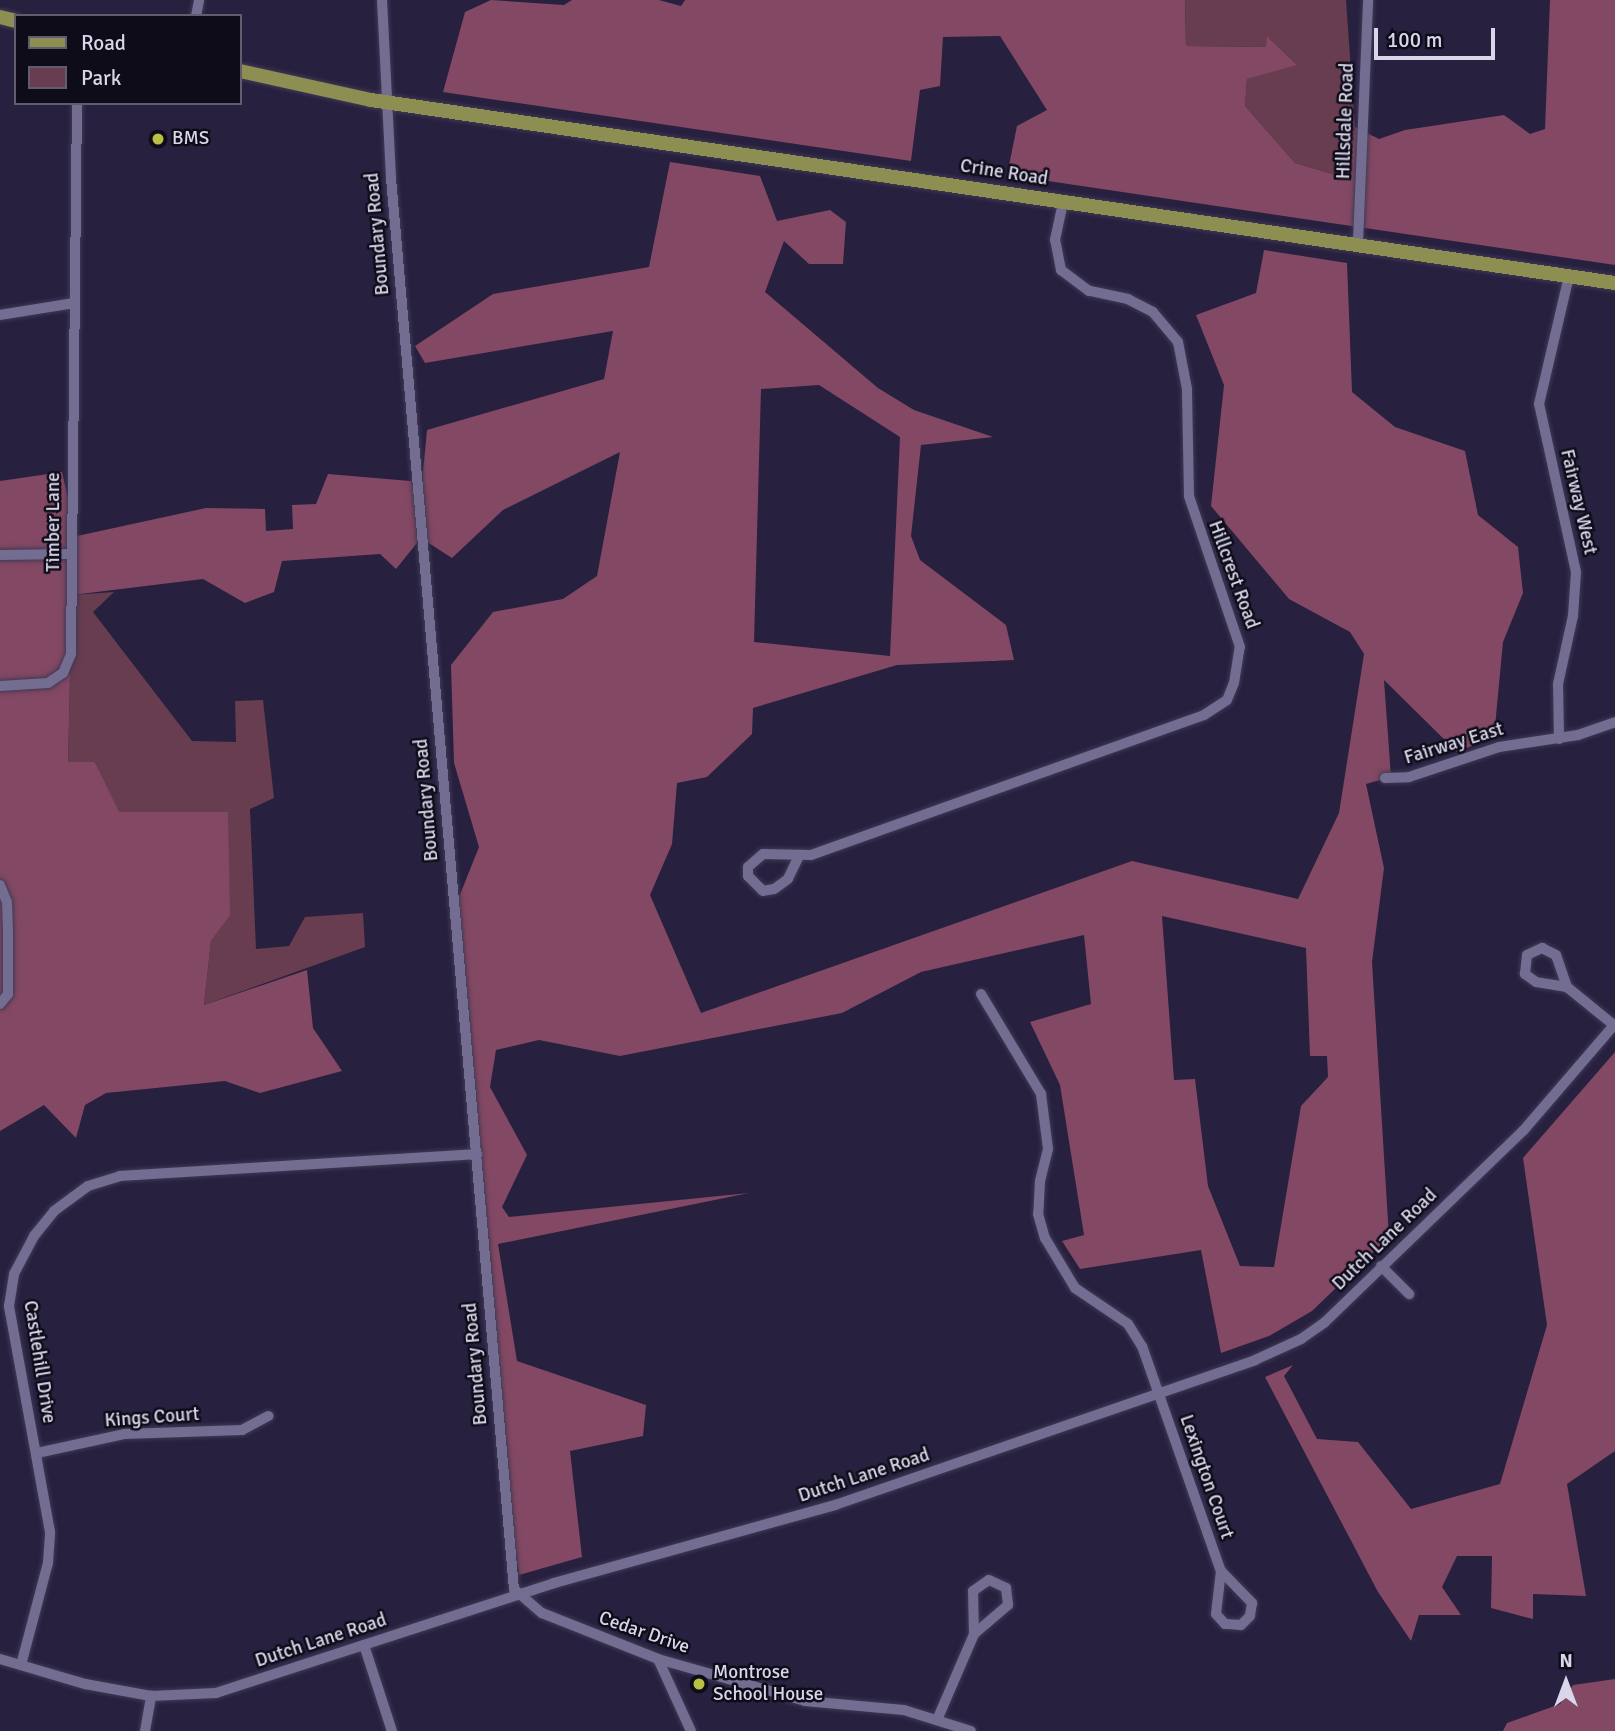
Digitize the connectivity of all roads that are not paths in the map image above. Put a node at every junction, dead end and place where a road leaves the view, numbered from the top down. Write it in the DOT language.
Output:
graph roads {
  1 [pos="382,0"];
  2 [pos="1368,0"];
  3 [pos="242,71"];
  4 [pos="387,102"];
  5 [pos="77,105"];
  6 [pos="1063,202"];
  7 [pos="1358,242"];
  8 [pos="1569,276"];
  9 [pos="1615,283"];
  10 [pos="74,303"];
  11 [pos="0,315"];
  12 [pos="70,554"];
  13 [pos="0,555"];
  14 [pos="0,686"];
  15 [pos="1615,722"];
  16 [pos="1559,739"];
  17 [pos="1385,778"];
  18 [pos="799,856"];
  19 [pos="0,885"];
  20 [pos="1567,987"];
  21 [pos="981,993"];
  22 [pos="0,1004"];
  23 [pos="1615,1025"];
  24 [pos="477,1154"];
  25 [pos="1381,1266"];
  26 [pos="1409,1294"];
  27 [pos="1159,1394"];
  28 [pos="268,1416"];
  29 [pos="37,1453"];
  30 [pos="1221,1571"];
  31 [pos="517,1595"];
  32 [pos="974,1634"];
  33 [pos="364,1645"];
  34 [pos="0,1659"];
  35 [pos="658,1659"];
  36 [pos="21,1665"];
  37 [pos="151,1696"];
  38 [pos="937,1720"];
  39 [pos="145,1731"];
  40 [pos="392,1731"];
  41 [pos="691,1731"];
  42 [pos="971,1731"];
  1 -- 4 [label="street, Boundary Road"];
  2 -- 7 [label="street, Hillsdale Road"];
  3 -- 4 [label="main road, Crine Road"];
  4 -- 6 [label="main road, Crine Road"];
  4 -- 24 [label="street, Boundary Road"];
  5 -- 10 [label="street, Timber Lane"];
  6 -- 7 [label="main road, Crine Road"];
  6 -- 18 [label="street, Hillcrest Road"];
  7 -- 8 [label="main road, Crine Road"];
  8 -- 9 [label="main road, Crine Road"];
  8 -- 16 [label="street, Fairway West"];
  10 -- 11 [label="street"];
  10 -- 12 [label="street, Timber Lane"];
  12 -- 13 [label="street"];
  12 -- 14 [label="street, Timber Lane"];
  15 -- 16 [label="street, Fairway East"];
  16 -- 17 [label="street, Fairway East"];
  18 -- 18 [label="street, Hillcrest Road"];
  19 -- 22 [label="street"];
  20 -- 20 [label="street"];
  20 -- 23 [label="street"];
  21 -- 27 [label="street, Lexington Court"];
  23 -- 25 [label="street, Dutch Lane Road"];
  24 -- 29 [label="street, Castlehill Drive"];
  24 -- 31 [label="street, Boundary Road"];
  25 -- 26 [label="street"];
  25 -- 27 [label="street, Dutch Lane Road"];
  27 -- 30 [label="street, Lexington Court"];
  27 -- 31 [label="street, Dutch Lane Road"];
  28 -- 29 [label="street, Kings Court"];
  29 -- 36 [label="street, Castlehill Drive"];
  30 -- 30 [label="street"];
  31 -- 33 [label="street, Dutch Lane Road"];
  31 -- 35 [label="street, Cedar Drive"];
  32 -- 32 [label="street"];
  32 -- 38 [label="street"];
  33 -- 37 [label="street, Dutch Lane Road"];
  33 -- 40 [label="street"];
  34 -- 36 [label="street, Dutch Lane Road"];
  35 -- 38 [label="street, Cedar Drive"];
  35 -- 41 [label="street"];
  36 -- 37 [label="street, Dutch Lane Road"];
  37 -- 39 [label="street"];
  38 -- 42 [label="street, Cedar Drive"];
}
